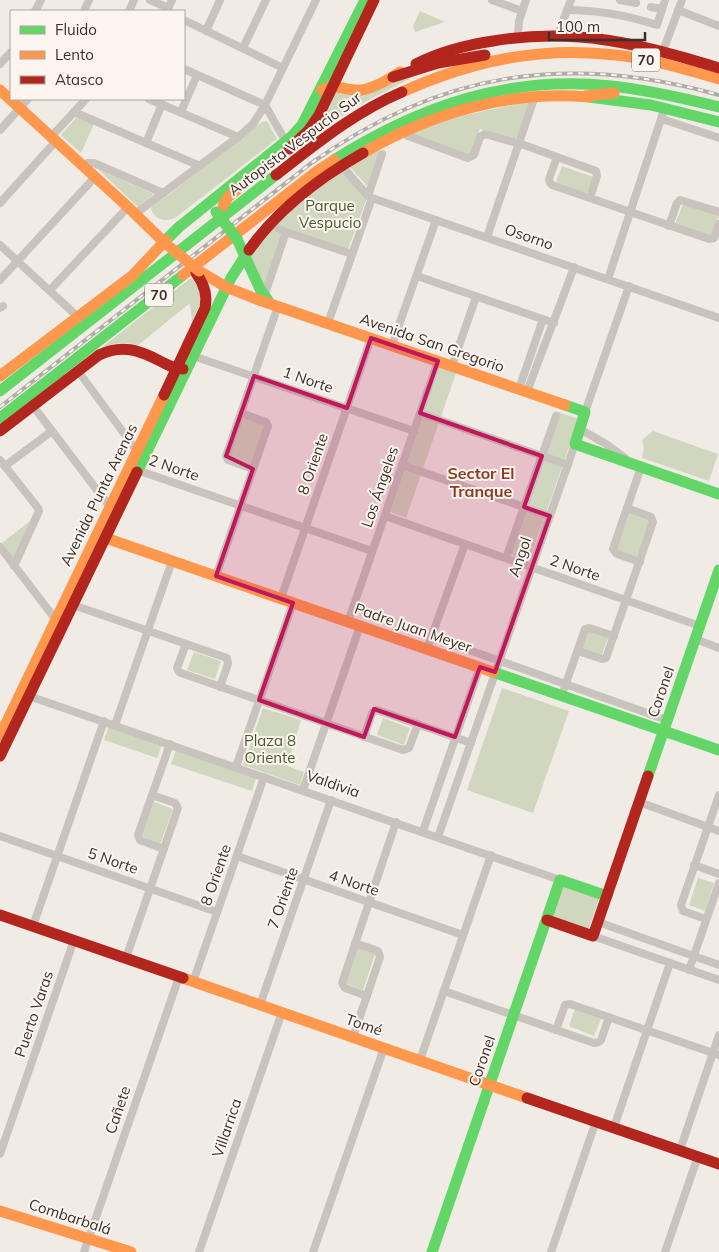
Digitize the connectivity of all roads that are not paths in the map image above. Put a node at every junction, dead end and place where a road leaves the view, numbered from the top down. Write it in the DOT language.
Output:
graph roads {
  1 [pos="150,0"];
  2 [pos="220,0"];
  3 [pos="266,0"];
  4 [pos="316,0"];
  5 [pos="365,0"];
  6 [pos="374,0"];
  7 [pos="492,0"];
  8 [pos="526,0"];
  9 [pos="571,0"];
  10 [pos="620,0"];
  11 [pos="666,0"];
  12 [pos="682,0"];
  13 [pos="636,3"];
  14 [pos="651,7"];
  15 [pos="166,10"];
  16 [pos="567,10"];
  17 [pos="662,10"];
  18 [pos="678,10"];
  19 [pos="522,12"];
  20 [pos="185,20"];
  21 [pos="719,26"];
  22 [pos="206,31"];
  23 [pos="558,34"];
  24 [pos="518,36"];
  25 [pos="243,48"];
  26 [pos="663,51"];
  27 [pos="10,53"];
  28 [pos="526,55"];
  29 [pos="0,64"];
  30 [pos="283,68"];
  31 [pos="719,68"];
  32 [pos="185,69"];
  33 [pos="197,75"];
  34 [pos="393,77"];
  35 [pos="719,79"];
  36 [pos="334,86"];
  37 [pos="0,90"];
  38 [pos="322,90"];
  39 [pos="655,92"];
  40 [pos="535,96"];
  41 [pos="585,96"];
  42 [pos="10,99"];
  43 [pos="11,100"];
  44 [pos="27,100"];
  45 [pos="85,100"];
  46 [pos="152,100"];
  47 [pos="162,104"];
  48 [pos="266,105"];
  49 [pos="719,107"];
  50 [pos="20,108"];
  51 [pos="74,112"];
  52 [pos="181,112"];
  53 [pos="664,113"];
  54 [pos="719,122"];
  55 [pos="0,130"];
  56 [pos="408,136"];
  57 [pos="238,137"];
  58 [pos="719,138"];
  59 [pos="54,139"];
  60 [pos="146,142"];
  61 [pos="286,142"];
  62 [pos="519,144"];
  63 [pos="382,154"];
  64 [pos="557,156"];
  65 [pos="82,165"];
  66 [pos="341,165"];
  67 [pos="200,166"];
  68 [pos="95,177"];
  69 [pos="164,193"];
  70 [pos="370,197"];
  71 [pos="590,198"];
  72 [pos="0,203"];
  73 [pos="203,208"];
  74 [pos="630,212"];
  75 [pos="719,212"];
  76 [pos="221,213"];
  77 [pos="135,214"];
  78 [pos="436,220"];
  79 [pos="269,224"];
  80 [pos="719,224"];
  81 [pos="669,226"];
  82 [pos="179,227"];
  83 [pos="286,232"];
  84 [pos="487,238"];
  85 [pos="0,245"];
  86 [pos="167,245"];
  87 [pos="246,254"];
  88 [pos="352,254"];
  89 [pos="18,261"];
  90 [pos="574,267"];
  91 [pos="195,270"];
  92 [pos="416,276"];
  93 [pos="608,279"];
  94 [pos="0,280"];
  95 [pos="629,286"];
  96 [pos="226,287"];
  97 [pos="50,290"];
  98 [pos="476,297"];
  99 [pos="270,302"];
  100 [pos="78,317"];
  101 [pos="719,318"];
  102 [pos="543,320"];
  103 [pos="328,323"];
  104 [pos="554,323"];
  105 [pos="371,338"];
  106 [pos="392,345"];
  107 [pos="193,356"];
  108 [pos="438,361"];
  109 [pos="452,366"];
  110 [pos="182,368"];
  111 [pos="78,371"];
  112 [pos="0,376"];
  113 [pos="254,376"];
  114 [pos="0,391"];
  115 [pos="523,391"];
  116 [pos="33,406"];
  117 [pos="347,408"];
  118 [pos="585,412"];
  119 [pos="241,413"];
  120 [pos="420,413"];
  121 [pos="556,416"];
  122 [pos="0,418"];
  123 [pos="580,429"];
  124 [pos="0,431"];
  125 [pos="52,431"];
  126 [pos="414,431"];
  127 [pos="575,444"];
  128 [pos="604,448"];
  129 [pos="137,451"];
  130 [pos="542,456"];
  131 [pos="3,463"];
  132 [pos="402,465"];
  133 [pos="568,465"];
  134 [pos="637,466"];
  135 [pos="253,468"];
  136 [pos="137,470"];
  137 [pos="719,494"];
  138 [pos="240,505"];
  139 [pos="110,507"];
  140 [pos="524,507"];
  141 [pos="627,508"];
  142 [pos="385,516"];
  143 [pos="550,516"];
  144 [pos="305,528"];
  145 [pos="101,537"];
  146 [pos="465,544"];
  147 [pos="0,547"];
  148 [pos="372,551"];
  149 [pos="506,558"];
  150 [pos="172,561"];
  151 [pos="640,562"];
  152 [pos="14,566"];
  153 [pos="532,567"];
  154 [pos="719,572"];
  155 [pos="216,576"];
  156 [pos="281,598"];
  157 [pos="626,600"];
  158 [pos="293,603"];
  159 [pos="72,605"];
  160 [pos="56,620"];
  161 [pos="348,622"];
  162 [pos="360,626"];
  163 [pos="700,626"];
  164 [pos="148,631"];
  165 [pos="432,636"];
  166 [pos="614,636"];
  167 [pos="695,639"];
  168 [pos="186,644"];
  169 [pos="719,648"];
  170 [pos="427,649"];
  171 [pos="578,651"];
  172 [pos="500,660"];
  173 [pos="480,667"];
  174 [pos="495,672"];
  175 [pos="566,684"];
  176 [pos="220,687"];
  177 [pos="25,694"];
  178 [pos="562,696"];
  179 [pos="259,700"];
  180 [pos="104,721"];
  181 [pos="326,724"];
  182 [pos="418,724"];
  183 [pos="115,725"];
  184 [pos="666,726"];
  185 [pos="0,735"];
  186 [pos="364,737"];
  187 [pos="455,737"];
  188 [pos="471,743"];
  189 [pos="170,744"];
  190 [pos="719,750"];
  191 [pos="0,756"];
  192 [pos="236,767"];
  193 [pos="264,776"];
  194 [pos="303,790"];
  195 [pos="152,795"];
  196 [pos="719,795"];
  197 [pos="331,800"];
  198 [pos="639,802"];
  199 [pos="396,822"];
  200 [pos="708,827"];
  201 [pos="719,831"];
  202 [pos="422,832"];
  203 [pos="0,836"];
  204 [pos="438,837"];
  205 [pos="164,849"];
  206 [pos="491,855"];
  207 [pos="58,856"];
  208 [pos="237,856"];
  209 [pos="694,865"];
  210 [pos="719,874"];
  211 [pos="304,880"];
  212 [pos="560,880"];
  213 [pos="719,883"];
  214 [pos="150,888"];
  215 [pos="606,896"];
  216 [pos="369,902"];
  217 [pos="218,912"];
  218 [pos="1,918"];
  219 [pos="706,919"];
  220 [pos="547,920"];
  221 [pos="598,922"];
  222 [pos="33,926"];
  223 [pos="463,935"];
  224 [pos="593,936"];
  225 [pos="74,940"];
  226 [pos="355,942"];
  227 [pos="694,956"];
  228 [pos="126,958"];
  229 [pos="670,963"];
  230 [pos="719,964"];
  231 [pos="689,970"];
  232 [pos="179,977"];
  233 [pos="719,980"];
  234 [pos="193,982"];
  235 [pos="444,991"];
  236 [pos="367,996"];
  237 [pos="260,1005"];
  238 [pos="282,1012"];
  239 [pos="514,1015"];
  240 [pos="609,1018"];
  241 [pos="556,1030"];
  242 [pos="647,1031"];
  243 [pos="719,1035"];
  244 [pos="352,1037"];
  245 [pos="384,1048"];
  246 [pos="716,1054"];
  247 [pos="420,1060"];
  248 [pos="490,1084"];
  249 [pos="596,1121"];
  250 [pos="614,1127"];
  251 [pos="680,1150"];
  252 [pos="0,1154"];
  253 [pos="698,1156"];
  254 [pos="719,1164"];
  255 [pos="0,1211"];
  256 [pos="88,1238"];
  257 [pos="84,1252"];
  258 [pos="131,1252"];
  259 [pos="199,1252"];
  260 [pos="313,1252"];
  261 [pos="432,1252"];
  262 [pos="551,1252"];
  263 [pos="665,1252"];
  1 -- 15 [label="street"];
  2 -- 22 [label="street"];
  3 -- 25 [label="street"];
  4 -- 30 [label="street"];
  5 -- 38 [label="main road"];
  6 -- 36 [label="main road"];
  7 -- 19 [label="street"];
  8 -- 19 [label="street"];
  9 -- 16 [label="street"];
  10 -- 13 [label="street"];
  11 -- 17 [label="street"];
  12 -- 18 [label="street"];
  14 -- 17 [label="street"];
  16 -- 17 [label="street"];
  16 -- 23 [label="street"];
  18 -- 21 [label="street"];
  18 -- 26 [label="street"];
  19 -- 24 [label="street"];
  20 -- 22 [label="street"];
  22 -- 25 [label="street"];
  23 -- 24 [label="main road"];
  23 -- 26 [label="main road"];
  24 -- 34 [label="main road"];
  25 -- 30 [label="street"];
  26 -- 31 [label="main road"];
  27 -- 29 [label="street"];
  28 -- 34 [label="main road"];
  28 -- 35 [label="main road, Autopista Vespucio Sur / 70"];
  28 -- 114 [label="main road, Autopista Vespucio Sur / 70"];
  30 -- 48 [label="street"];
  32 -- 33 [label="street"];
  33 -- 48 [label="street"];
  33 -- 52 [label="street"];
  34 -- 36 [label="main road"];
  36 -- 38 [label="main road"];
  36 -- 76 [label="main road"];
  37 -- 42 [label="main road"];
  38 -- 61 [label="main road"];
  39 -- 41 [label="main road"];
  39 -- 49 [label="main road, 70"];
  39 -- 122 [label="main road, 70"];
  40 -- 41 [label="main road, Avenida Punta Arenas"];
  40 -- 62 [label="street"];
  40 -- 66 [label="main road, Avenida Punta Arenas"];
  41 -- 53 [label="main road"];
  43 -- 50 [label="main road"];
  44 -- 50 [label="street"];
  45 -- 51 [label="street"];
  46 -- 47 [label="street"];
  47 -- 52 [label="street"];
  47 -- 60 [label="street"];
  48 -- 57 [label="street"];
  48 -- 61 [label="street"];
  50 -- 55 [label="street"];
  50 -- 59 [label="main road"];
  51 -- 59 [label="street"];
  51 -- 60 [label="street"];
  52 -- 57 [label="street"];
  53 -- 54 [label="main road"];
  53 -- 58 [label="street"];
  53 -- 74 [label="street"];
  56 -- 62 [label="street"];
  57 -- 67 [label="street"];
  59 -- 65 [label="main road"];
  59 -- 72 [label="street"];
  60 -- 67 [label="street"];
  61 -- 73 [label="main road"];
  62 -- 64 [label="street"];
  62 -- 84 [label="street"];
  63 -- 70 [label="street"];
  64 -- 71 [label="street"];
  64 -- 71 [label="street"];
  65 -- 68 [label="main road"];
  65 -- 69 [label="street"];
  66 -- 70 [label="street, Osorno"];
  66 -- 79 [label="main road, Avenida Punta Arenas"];
  67 -- 69 [label="street"];
  68 -- 77 [label="main road"];
  68 -- 89 [label="street"];
  69 -- 77 [label="street"];
  70 -- 78 [label="street, Osorno"];
  70 -- 88 [label="street"];
  71 -- 74 [label="street"];
  73 -- 76 [label="main road"];
  73 -- 82 [label="main road"];
  74 -- 81 [label="street"];
  74 -- 93 [label="street"];
  75 -- 81 [label="street"];
  76 -- 87 [label="main road, bridge"];
  77 -- 82 [label="main road"];
  77 -- 86 [label="main road"];
  77 -- 97 [label="street"];
  78 -- 84 [label="street, Osorno"];
  78 -- 92 [label="street"];
  79 -- 83 [label="street"];
  79 -- 87 [label="main road, Avenida Punta Arenas"];
  80 -- 81 [label="street"];
  82 -- 86 [label="main road"];
  83 -- 88 [label="street"];
  83 -- 99 [label="street"];
  84 -- 90 [label="street, Osorno"];
  85 -- 89 [label="street"];
  86 -- 91 [label="main road, bridge"];
  86 -- 100 [label="main road"];
  87 -- 96 [label="main road, Avenida Punta Arenas"];
  87 -- 99 [label="main road"];
  88 -- 103 [label="street"];
  89 -- 94 [label="street"];
  89 -- 97 [label="street"];
  90 -- 93 [label="street, Osorno"];
  90 -- 104 [label="street"];
  91 -- 96 [label="main road, Avenida San Gregorio"];
  91 -- 110 [label="main road, Avenida Punta Arenas"];
  92 -- 98 [label="street"];
  92 -- 106 [label="street"];
  93 -- 95 [label="street, Osorno"];
  95 -- 101 [label="street, Osorno"];
  95 -- 118 [label="street, Angol"];
  96 -- 99 [label="main road, Avenida San Gregorio"];
  96 -- 107 [label="main road, Avenida Punta Arenas"];
  97 -- 100 [label="street"];
  98 -- 102 [label="street"];
  98 -- 109 [label="street"];
  99 -- 103 [label="main road, Avenida San Gregorio"];
  99 -- 113 [label="street"];
  100 -- 112 [label="main road"];
  102 -- 104 [label="street"];
  102 -- 115 [label="street"];
  103 -- 105 [label="main road, Avenida San Gregorio"];
  104 -- 115 [label="street"];
  105 -- 106 [label="main road, Avenida San Gregorio"];
  105 -- 117 [label="street, 8 Oriente"];
  106 -- 108 [label="main road, Avenida San Gregorio"];
  107 -- 110 [label="main road, Avenida Punta Arenas"];
  107 -- 113 [label="street, 1 Norte"];
  108 -- 109 [label="main road, Avenida San Gregorio"];
  108 -- 120 [label="street, Los Ángeles"];
  109 -- 115 [label="main road, Avenida San Gregorio"];
  110 -- 111 [label="main road"];
  110 -- 129 [label="main road, Avenida Punta Arenas"];
  110 -- 136 [label="main road, Avenida Punta Arenas"];
  111 -- 116 [label="main road"];
  111 -- 129 [label="street"];
  113 -- 117 [label="street, 1 Norte"];
  113 -- 119 [label="street"];
  115 -- 118 [label="main road, Avenida San Gregorio"];
  116 -- 124 [label="main road"];
  116 -- 125 [label="street"];
  117 -- 126 [label="street, 1 Norte"];
  117 -- 144 [label="street, 8 Oriente"];
  118 -- 123 [label="main road, Angol"];
  119 -- 135 [label="street"];
  119 -- 135 [label="street"];
  120 -- 126 [label="street, Los Ángeles"];
  120 -- 130 [label="street"];
  121 -- 130 [label="street, Angol"];
  123 -- 127 [label="main road, Angol"];
  123 -- 128 [label="street"];
  125 -- 131 [label="street"];
  125 -- 139 [label="street"];
  126 -- 132 [label="street, Los Ángeles"];
  127 -- 128 [label="main road"];
  127 -- 133 [label="street, Angol"];
  128 -- 134 [label="main road"];
  129 -- 139 [label="main road, Avenida Punta Arenas"];
  130 -- 133 [label="street"];
  130 -- 140 [label="street, Angol"];
  131 -- 152 [label="street"];
  132 -- 140 [label="street"];
  132 -- 142 [label="street, Los Ángeles"];
  133 -- 143 [label="street, Angol"];
  134 -- 137 [label="main road"];
  134 -- 141 [label="street"];
  135 -- 138 [label="street"];
  136 -- 138 [label="street, 2 Norte"];
  136 -- 145 [label="main road, Avenida Punta Arenas"];
  138 -- 144 [label="street, 2 Norte"];
  138 -- 155 [label="street"];
  139 -- 145 [label="main road, Avenida Punta Arenas"];
  140 -- 143 [label="street"];
  140 -- 149 [label="street, Angol"];
  141 -- 151 [label="street"];
  141 -- 151 [label="street"];
  142 -- 146 [label="street, 2 Norte"];
  142 -- 148 [label="street, Los Ángeles"];
  143 -- 153 [label="street, Angol"];
  144 -- 148 [label="street, 2 Norte"];
  144 -- 156 [label="street, 8 Oriente"];
  145 -- 150 [label="main road, Padre Juan Meyer"];
  145 -- 159 [label="main road, Avenida Punta Arenas"];
  145 -- 160 [label="main road, Avenida Punta Arenas"];
  146 -- 149 [label="street, 2 Norte"];
  146 -- 165 [label="street"];
  147 -- 152 [label="street"];
  148 -- 161 [label="street, Los Ángeles"];
  149 -- 153 [label="street, 2 Norte"];
  150 -- 155 [label="main road, Padre Juan Meyer"];
  150 -- 164 [label="street"];
  151 -- 157 [label="street"];
  152 -- 160 [label="street"];
  153 -- 157 [label="street, 2 Norte"];
  153 -- 172 [label="street, Angol"];
  154 -- 163 [label="main road, Coronel"];
  155 -- 156 [label="main road, Padre Juan Meyer"];
  156 -- 158 [label="main road, Padre Juan Meyer"];
  157 -- 163 [label="street, 2 Norte"];
  157 -- 166 [label="street"];
  158 -- 161 [label="main road, Padre Juan Meyer"];
  158 -- 179 [label="street"];
  159 -- 164 [label="street"];
  159 -- 177 [label="main road, Avenida Punta Arenas"];
  160 -- 177 [label="main road, Avenida Punta Arenas"];
  161 -- 162 [label="main road, Padre Juan Meyer"];
  162 -- 170 [label="main road, Padre Juan Meyer"];
  162 -- 181 [label="street"];
  163 -- 167 [label="main road, Coronel"];
  164 -- 168 [label="street"];
  164 -- 183 [label="street"];
  165 -- 170 [label="street"];
  165 -- 172 [label="street, Padre Juan Meyer"];
  166 -- 171 [label="street"];
  166 -- 171 [label="street"];
  167 -- 169 [label="street"];
  167 -- 184 [label="main road, Coronel"];
  168 -- 176 [label="street"];
  168 -- 176 [label="street"];
  170 -- 173 [label="main road, Padre Juan Meyer"];
  171 -- 175 [label="street"];
  172 -- 174 [label="street, Angol"];
  172 -- 175 [label="street, Padre Juan Meyer"];
  173 -- 174 [label="main road, Padre Juan Meyer"];
  173 -- 187 [label="street"];
  174 -- 178 [label="main road, Padre Juan Meyer"];
  174 -- 188 [label="street, Angol"];
  175 -- 178 [label="street"];
  175 -- 184 [label="street, Padre Juan Meyer"];
  176 -- 179 [label="street"];
  177 -- 180 [label="street, Valdivia"];
  177 -- 185 [label="main road, Avenida Punta Arenas"];
  177 -- 191 [label="main road, Avenida Punta Arenas"];
  178 -- 184 [label="main road, Padre Juan Meyer"];
  179 -- 181 [label="street"];
  179 -- 192 [label="street"];
  180 -- 183 [label="street, Valdivia"];
  180 -- 207 [label="street"];
  181 -- 186 [label="street"];
  181 -- 194 [label="street"];
  182 -- 186 [label="street"];
  182 -- 186 [label="street"];
  182 -- 187 [label="street"];
  183 -- 189 [label="street, Valdivia"];
  184 -- 190 [label="main road, Padre Juan Meyer"];
  184 -- 198 [label="main road, Coronel"];
  187 -- 188 [label="street"];
  187 -- 202 [label="street"];
  188 -- 204 [label="street, Angol"];
  189 -- 192 [label="street, Valdivia"];
  189 -- 195 [label="street"];
  192 -- 193 [label="street, Valdivia"];
  193 -- 194 [label="street, Valdivia"];
  193 -- 208 [label="street, 8 Oriente"];
  194 -- 197 [label="street, Valdivia"];
  195 -- 205 [label="street"];
  195 -- 205 [label="street"];
  196 -- 200 [label="street"];
  197 -- 199 [label="street, Valdivia"];
  197 -- 211 [label="street, 7 Oriente"];
  198 -- 200 [label="street"];
  198 -- 215 [label="main road, Coronel"];
  199 -- 202 [label="street, Valdivia"];
  199 -- 216 [label="street"];
  200 -- 201 [label="street"];
  200 -- 209 [label="street"];
  202 -- 204 [label="street, Valdivia"];
  203 -- 207 [label="street, 5 Norte"];
  204 -- 206 [label="street, Valdivia"];
  205 -- 214 [label="street"];
  206 -- 212 [label="street, Valdivia"];
  206 -- 223 [label="street"];
  207 -- 214 [label="street, 5 Norte"];
  207 -- 222 [label="street"];
  208 -- 211 [label="street, 4 Norte"];
  208 -- 217 [label="street, 8 Oriente"];
  209 -- 210 [label="street"];
  209 -- 219 [label="street"];
  211 -- 216 [label="street, 4 Norte"];
  211 -- 237 [label="street, 7 Oriente"];
  212 -- 215 [label="main road, Valdivia"];
  212 -- 220 [label="main road, Coronel"];
  213 -- 219 [label="street"];
  214 -- 217 [label="street, 5 Norte"];
  214 -- 228 [label="street"];
  215 -- 221 [label="main road, Coronel"];
  216 -- 223 [label="street, 4 Norte"];
  216 -- 226 [label="street"];
  217 -- 234 [label="street, 8 Oriente"];
  218 -- 222 [label="main road, Tomé"];
  219 -- 227 [label="street"];
  220 -- 224 [label="main road"];
  220 -- 239 [label="main road, Coronel"];
  221 -- 224 [label="main road, Coronel"];
  221 -- 227 [label="street"];
  222 -- 225 [label="main road, Tomé"];
  223 -- 235 [label="street"];
  224 -- 229 [label="street"];
  225 -- 228 [label="main road, Tomé"];
  225 -- 252 [label="street, Puerto Varas"];
  226 -- 236 [label="street"];
  226 -- 236 [label="street"];
  227 -- 230 [label="street"];
  227 -- 231 [label="street"];
  228 -- 232 [label="main road, Tomé"];
  229 -- 231 [label="street"];
  229 -- 242 [label="street"];
  231 -- 233 [label="street"];
  232 -- 234 [label="main road, Tomé"];
  232 -- 256 [label="street, Cañete"];
  234 -- 237 [label="main road, Tomé"];
  235 -- 239 [label="street"];
  235 -- 247 [label="street"];
  236 -- 244 [label="street"];
  237 -- 238 [label="main road, Tomé"];
  238 -- 244 [label="main road, Tomé"];
  238 -- 259 [label="street, Villarrica"];
  239 -- 241 [label="street"];
  239 -- 248 [label="main road, Coronel"];
  240 -- 241 [label="street"];
  240 -- 241 [label="street"];
  240 -- 242 [label="street"];
  242 -- 246 [label="street"];
  242 -- 250 [label="street"];
  243 -- 246 [label="street"];
  244 -- 245 [label="main road, Tomé"];
  245 -- 247 [label="main road, Tomé"];
  245 -- 260 [label="street"];
  246 -- 251 [label="street"];
  247 -- 248 [label="main road, Tomé"];
  248 -- 249 [label="main road, Tomé"];
  248 -- 261 [label="main road, Coronel"];
  249 -- 250 [label="main road, Tomé"];
  249 -- 262 [label="street"];
  250 -- 251 [label="main road, Tomé"];
  251 -- 253 [label="main road, Tomé"];
  253 -- 254 [label="main road, Tomé"];
  253 -- 263 [label="street"];
  255 -- 256 [label="main road, Combarbalá"];
  256 -- 257 [label="street, Cañete"];
  256 -- 258 [label="main road, Combarbalá"];
}
